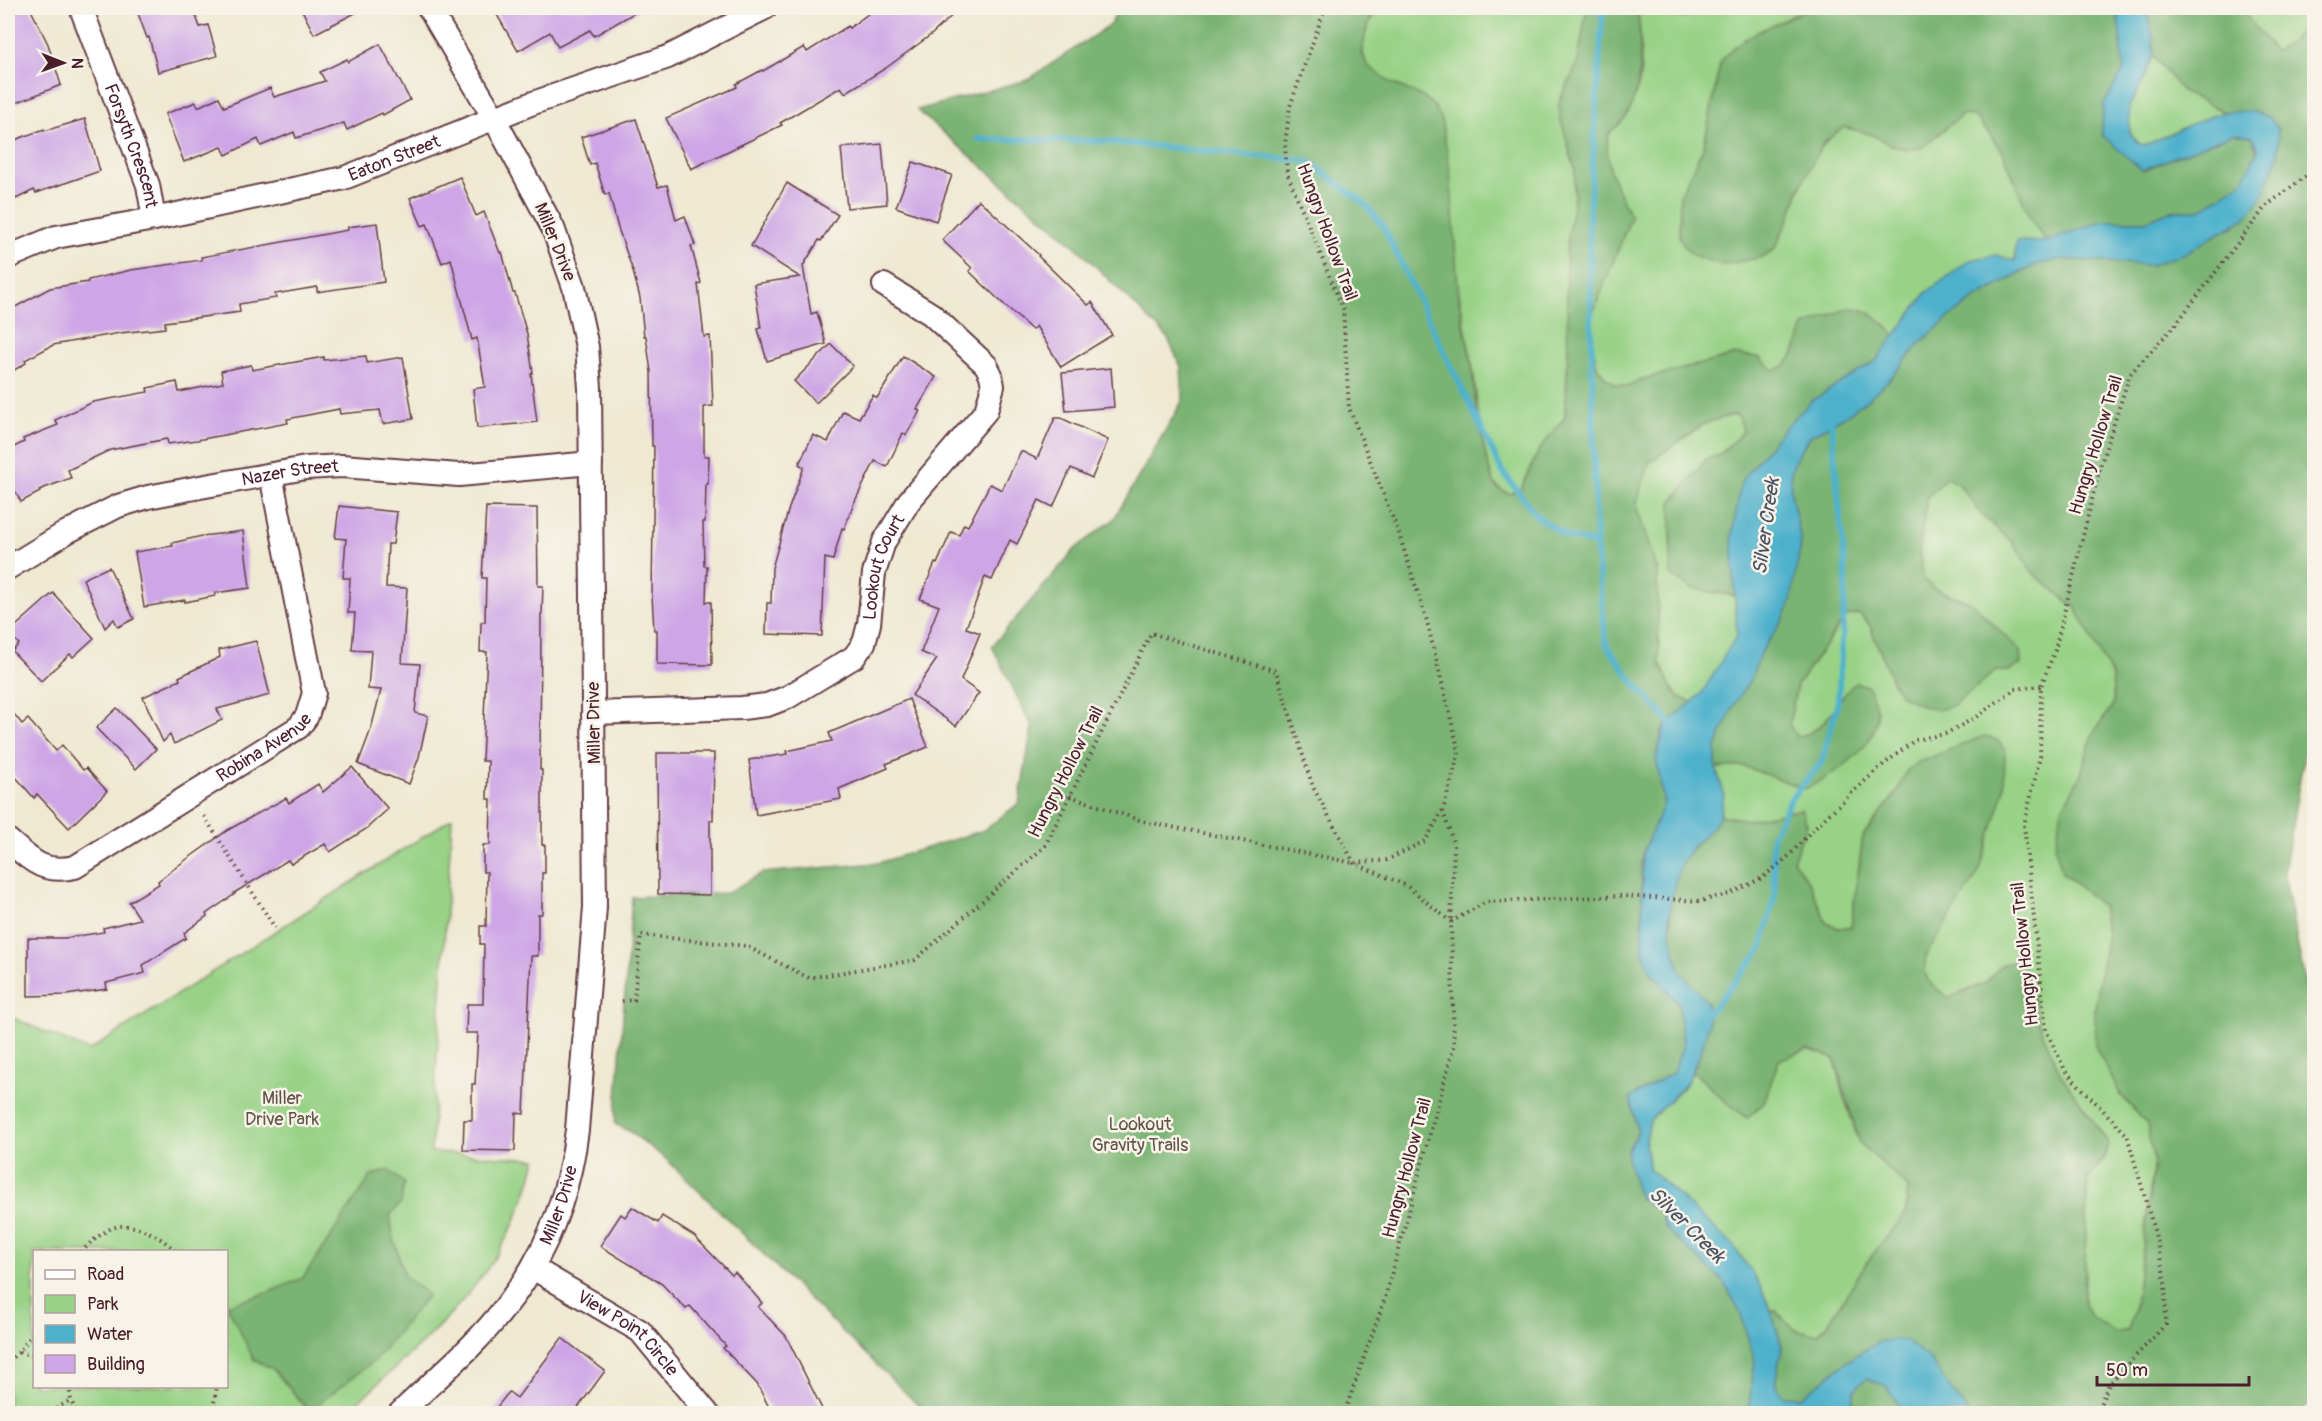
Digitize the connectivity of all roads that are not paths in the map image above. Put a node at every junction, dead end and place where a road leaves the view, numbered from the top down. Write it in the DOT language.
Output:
graph roads {
  1 [pos="81,8"];
  2 [pos="429,8"];
  3 [pos="765,8"];
  4 [pos="494,118"];
  5 [pos="154,219"];
  6 [pos="8,257"];
  7 [pos="884,285"];
  8 [pos="591,463"];
  9 [pos="271,475"];
  10 [pos="8,568"];
  11 [pos="594,713"];
  12 [pos="8,840"];
  13 [pos="533,1268"];
  14 [pos="399,1413"];
  15 [pos="708,1413"];
  1 -- 5 [label="street, Forsyth Crescent"];
  2 -- 4 [label="street, Miller Drive"];
  3 -- 4 [label="street, Eaton Street"];
  4 -- 5 [label="street, Eaton Street"];
  4 -- 8 [label="street, Miller Drive"];
  5 -- 6 [label="street, Eaton Street"];
  7 -- 11 [label="street, Lookout Court"];
  8 -- 9 [label="street, Nazer Street"];
  8 -- 11 [label="street, Miller Drive"];
  9 -- 10 [label="street, Nazer Street"];
  9 -- 12 [label="street, Robina Avenue"];
  11 -- 13 [label="street, Miller Drive"];
  13 -- 14 [label="street, Miller Drive"];
  13 -- 15 [label="street, View Point Circle"];
}
